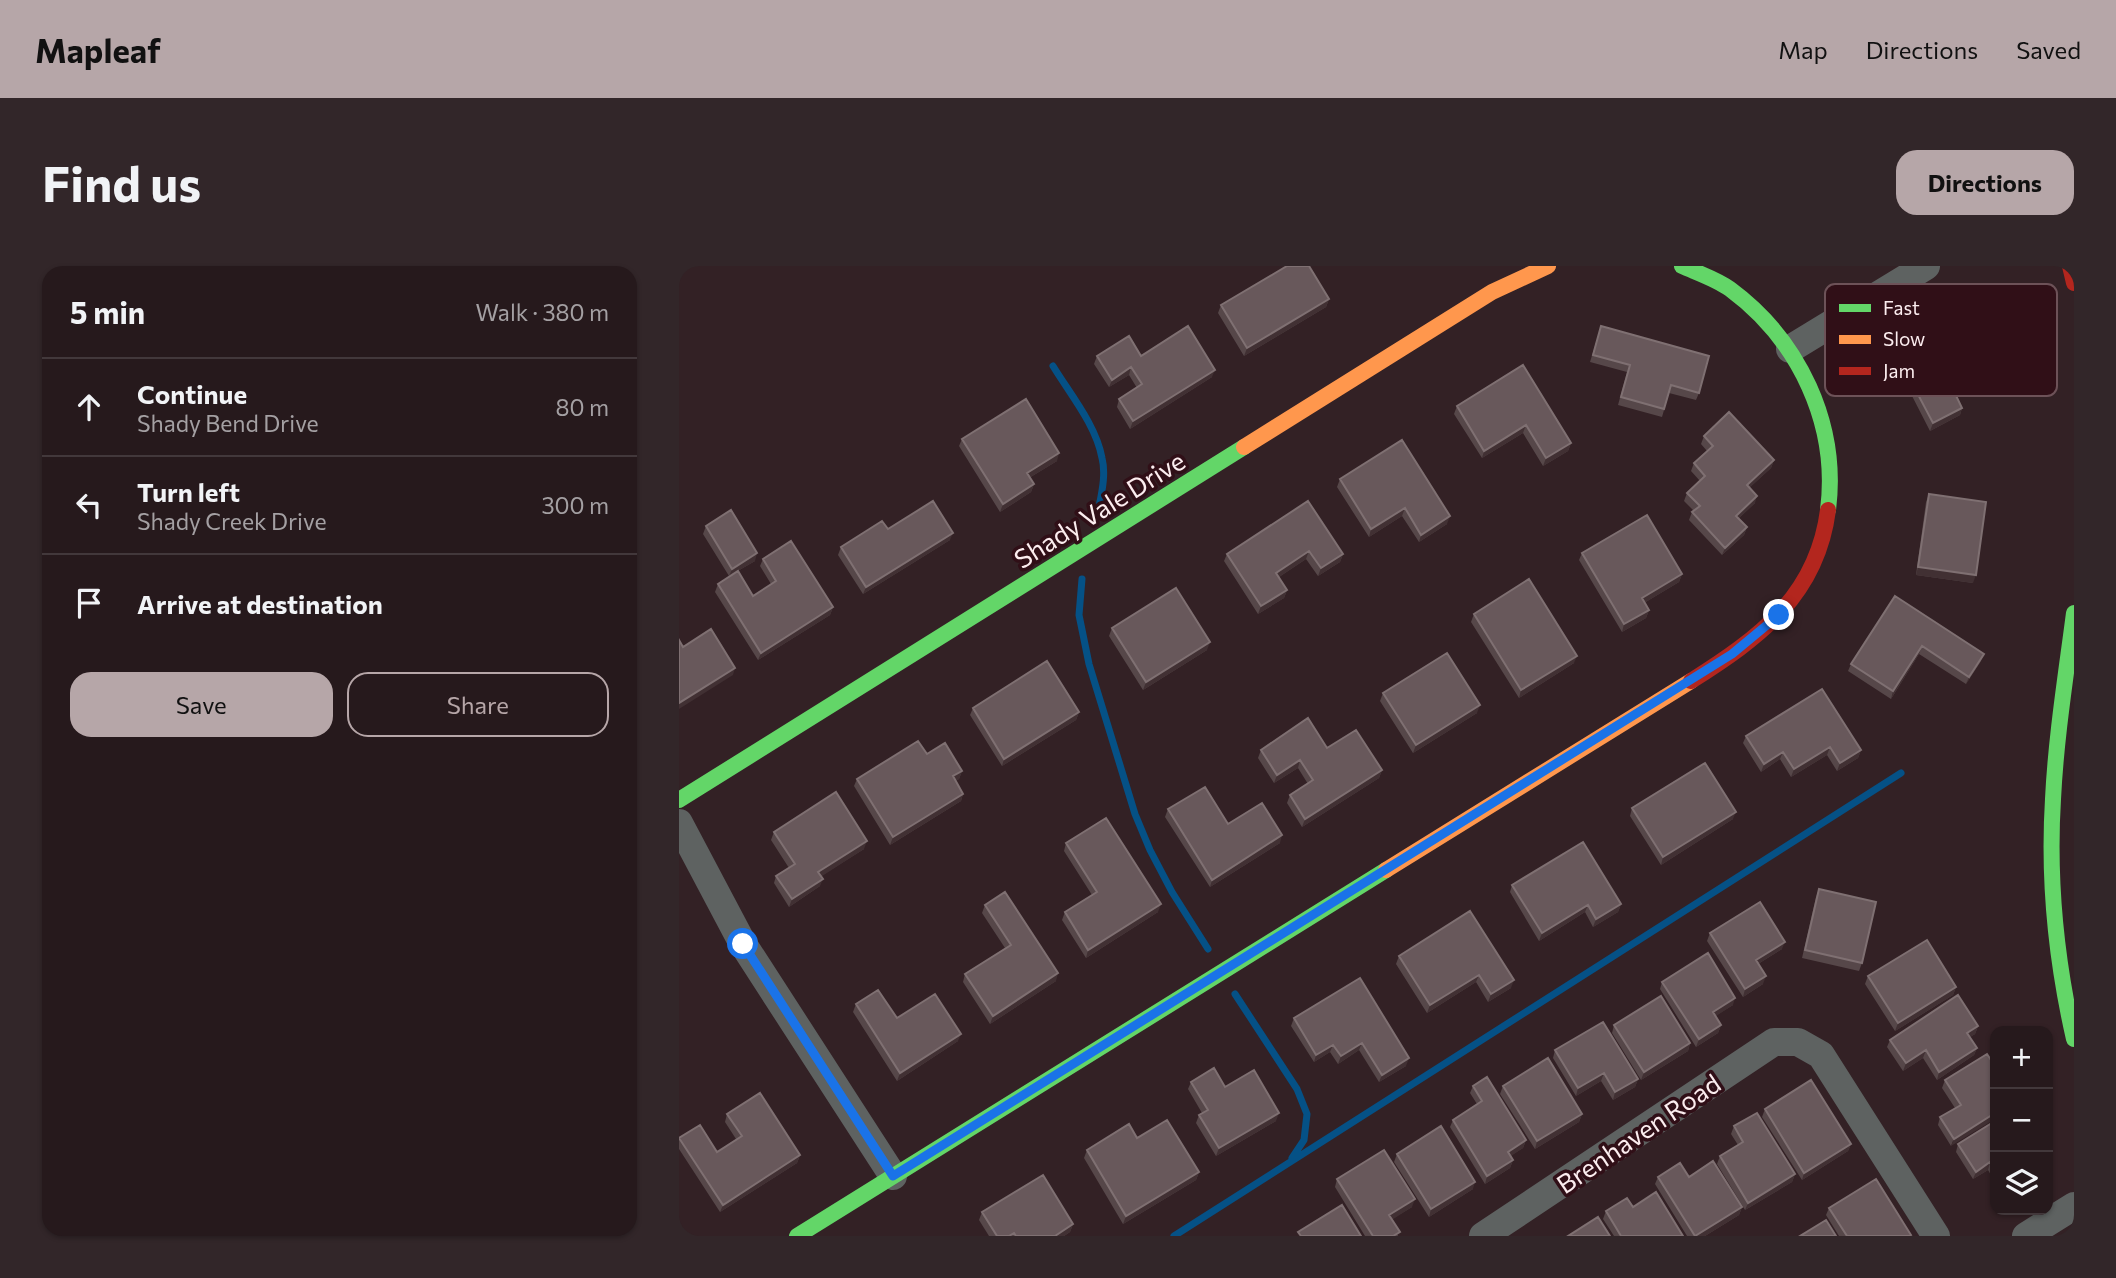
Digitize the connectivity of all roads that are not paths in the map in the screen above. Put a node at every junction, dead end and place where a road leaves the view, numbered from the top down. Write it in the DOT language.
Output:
graph roads {
  1 [pos="1548,266"];
  2 [pos="1682,266"];
  3 [pos="1926,266"];
  4 [pos="2070,266"];
  5 [pos="2074,283"];
  6 [pos="1897,284"];
  7 [pos="1825,328"];
  8 [pos="1790,349"];
  9 [pos="2074,613"];
  10 [pos="679,800"];
  11 [pos="679,823"];
  12 [pos="2074,1039"];
  13 [pos="893,1176"];
  14 [pos="2074,1206"];
  15 [pos="797,1236"];
  16 [pos="1483,1236"];
  17 [pos="1936,1236"];
  18 [pos="2026,1236"];
  1 -- 10 [label="street, Shady Vale Drive"];
  2 -- 8 [label="street"];
  3 -- 6 [label="street"];
  4 -- 5 [label="street"];
  7 -- 8 [label="street"];
  8 -- 13 [label="street"];
  9 -- 12 [label="street"];
  11 -- 13 [label="street"];
  13 -- 15 [label="street"];
  14 -- 18 [label="street"];
  16 -- 17 [label="street, Brenhaven Road"];
}
